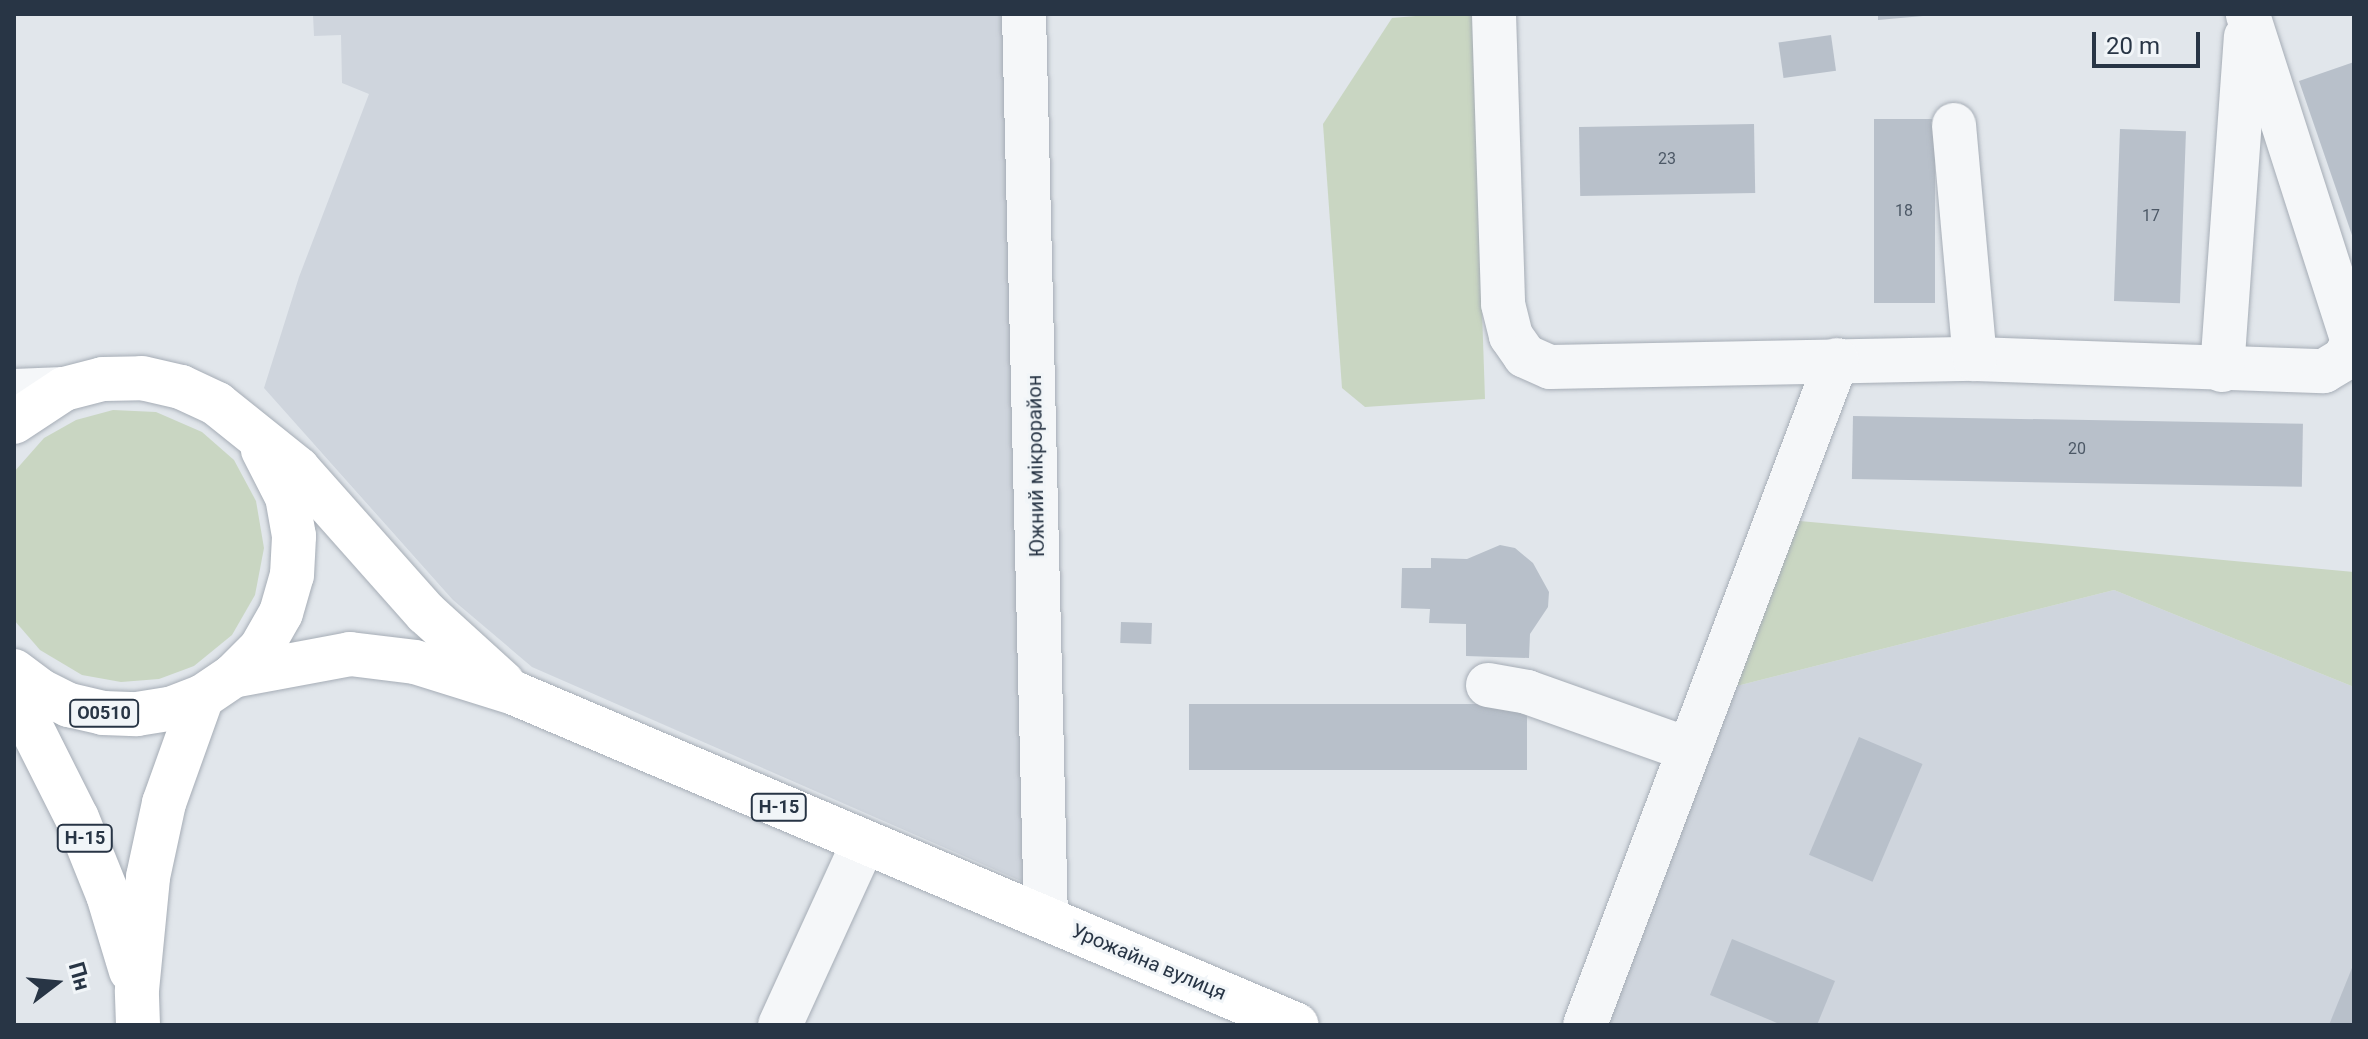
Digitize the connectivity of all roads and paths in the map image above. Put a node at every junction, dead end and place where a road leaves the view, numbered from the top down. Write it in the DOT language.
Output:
graph roads {
  1 [pos="1024,14"];
  2 [pos="1494,14"];
  3 [pos="2248,14"];
  4 [pos="1954,125"];
  5 [pos="1975,359"];
  6 [pos="1837,360"];
  7 [pos="2222,370"];
  8 [pos="64,389"];
  9 [pos="14,391"];
  10 [pos="14,422"];
  11 [pos="247,429"];
  12 [pos="14,671"];
  13 [pos="1488,685"];
  14 [pos="218,686"];
  15 [pos="14,693"];
  16 [pos="514,693"];
  17 [pos="1687,749"];
  18 [pos="863,844"];
  19 [pos="1046,918"];
  20 [pos="137,1008"];
  21 [pos="780,1025"];
  22 [pos="1297,1025"];
  23 [pos="1585,1025"];
  1 -- 19 [label="street, Южний мікрорайон"];
  2 -- 6 [label="street"];
  3 -- 7 [label="street"];
  3 -- 7 [label="street"];
  4 -- 5 [label="street"];
  5 -- 6 [label="street"];
  5 -- 7 [label="street"];
  6 -- 17 [label="street"];
  8 -- 9 [label="street"];
  8 -- 10 [label="main road, Н-15"];
  8 -- 11 [label="main road, Н-15"];
  11 -- 14 [label="main road"];
  11 -- 16 [label="main road, Н-15"];
  12 -- 14 [label="main road, О0510"];
  13 -- 17 [label="street"];
  14 -- 16 [label="main road, Н-15"];
  14 -- 20 [label="main road, Н-15"];
  15 -- 20 [label="main road, Н-15"];
  16 -- 18 [label="main road, Н-15"];
  17 -- 23 [label="street"];
  18 -- 19 [label="main road, Н-15"];
  18 -- 21 [label="street"];
  19 -- 22 [label="main road, Урожайна вулиця / Н-15"];
}
